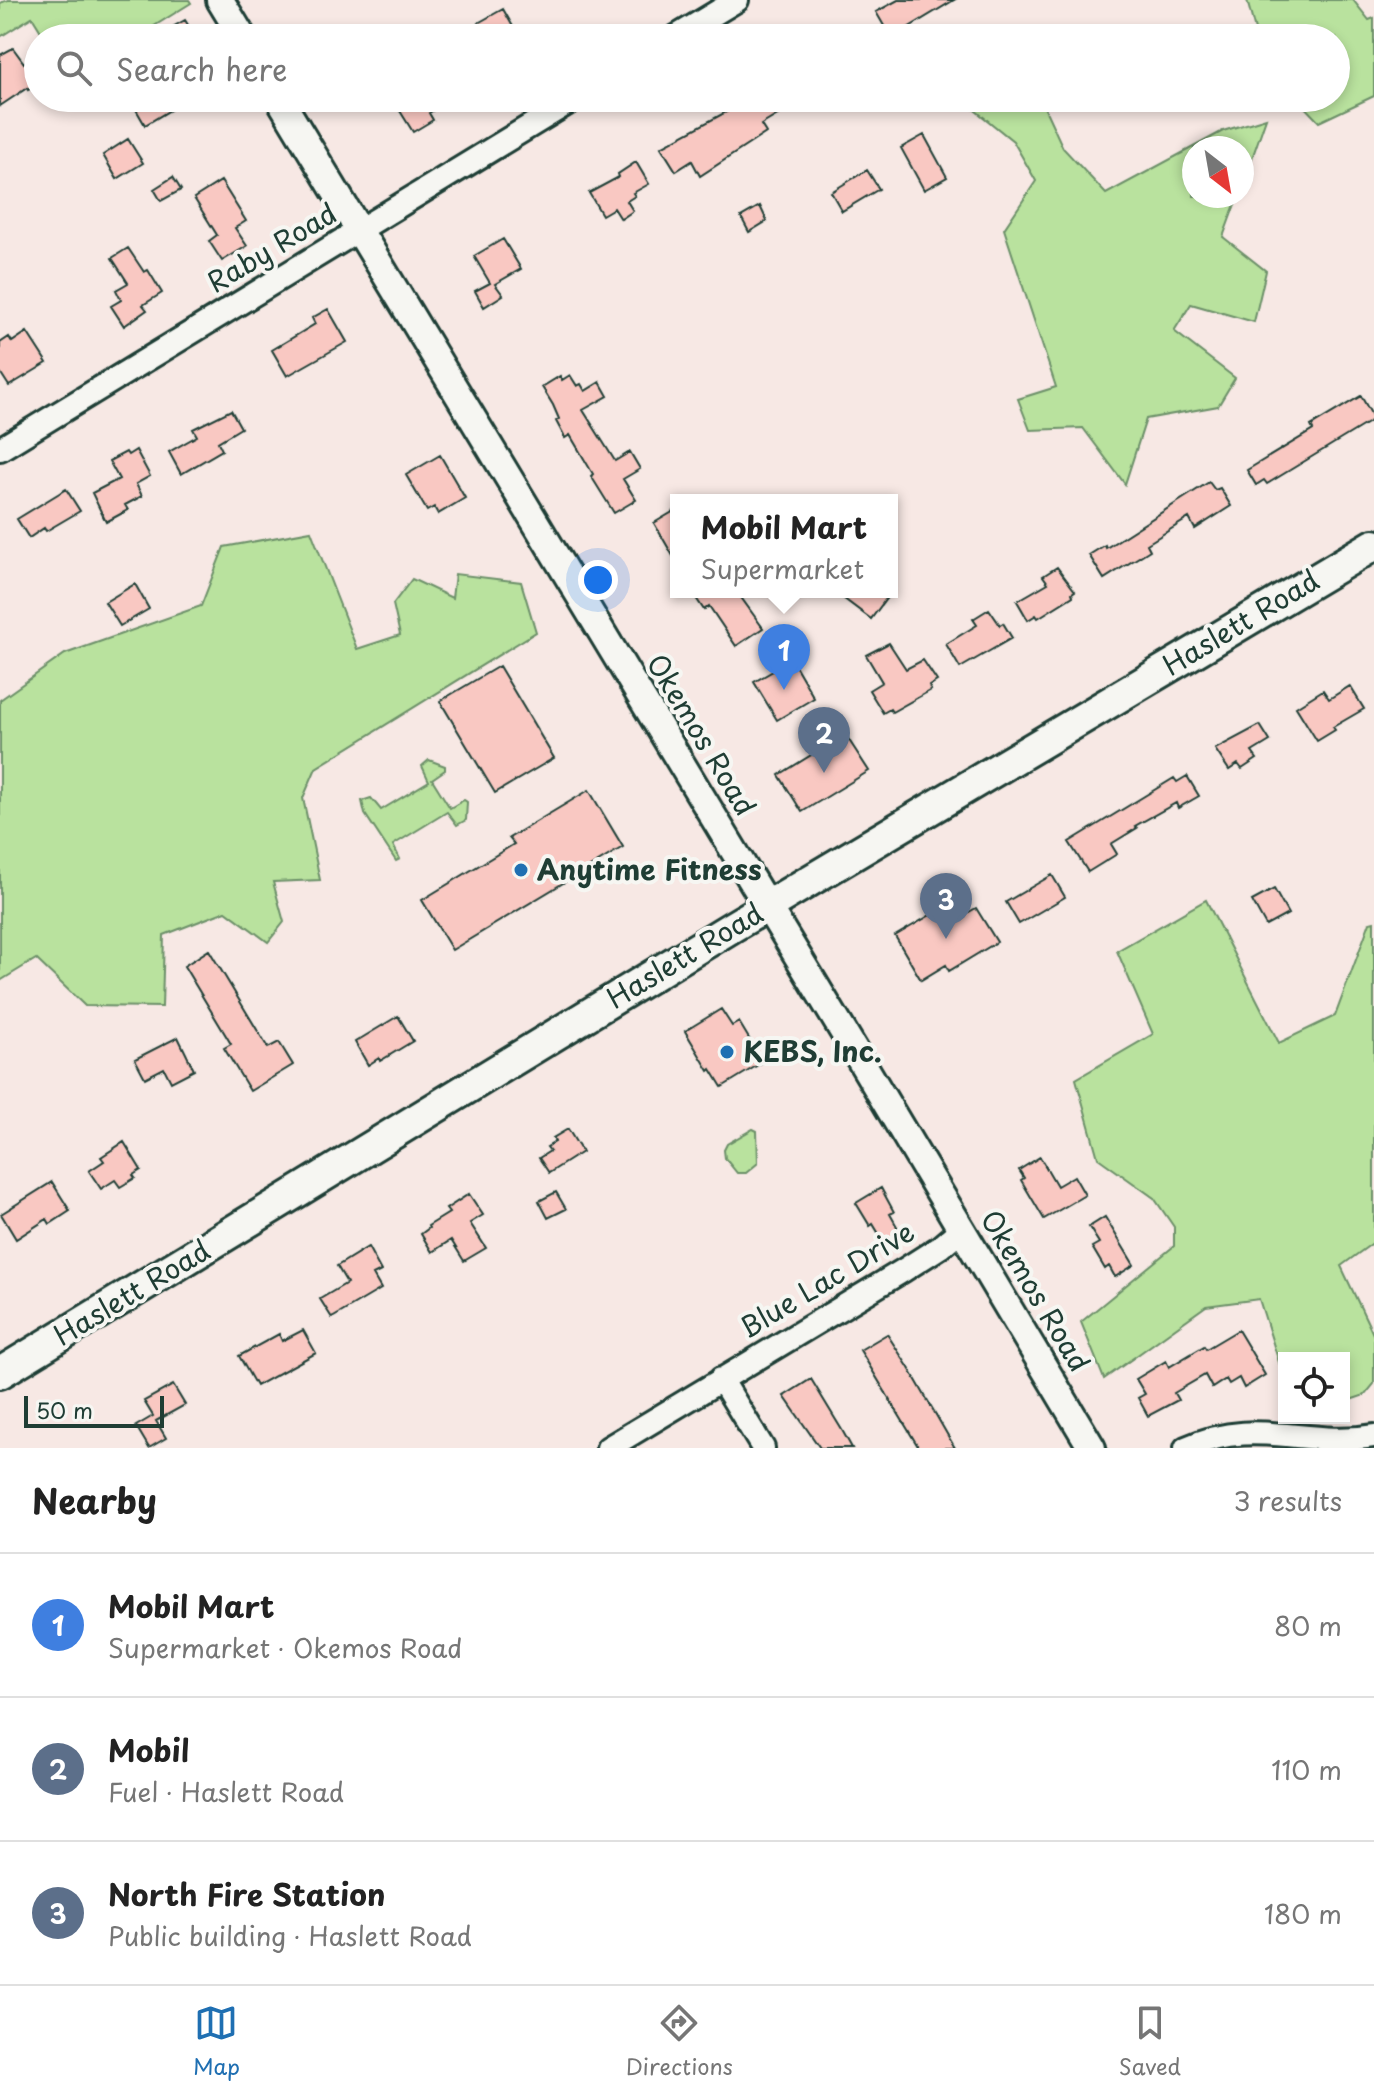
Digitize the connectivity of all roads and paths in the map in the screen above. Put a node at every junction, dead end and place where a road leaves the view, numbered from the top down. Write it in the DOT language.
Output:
graph roads {
  1 [pos="220,0"];
  2 [pos="737,0"];
  3 [pos="235,24"];
  4 [pos="697,24"];
  5 [pos="287,112"];
  6 [pos="553,112"];
  7 [pos="359,230"];
  8 [pos="0,449"];
  9 [pos="1374,545"];
  10 [pos="767,906"];
  11 [pos="960,1230"];
  12 [pos="0,1373"];
  13 [pos="721,1379"];
  14 [pos="1374,1436"];
  15 [pos="608,1448"];
  16 [pos="763,1448"];
  17 [pos="1092,1448"];
  18 [pos="1186,1448"];
  1 -- 3 [label="street"];
  2 -- 4 [label="street"];
  5 -- 7 [label="street, Okemos Road"];
  6 -- 7 [label="street, Raby Road"];
  7 -- 8 [label="street, Raby Road"];
  7 -- 10 [label="street, Okemos Road"];
  9 -- 10 [label="main road, Haslett Road"];
  10 -- 11 [label="street, Okemos Road"];
  10 -- 12 [label="main road, Haslett Road"];
  11 -- 13 [label="street, Blue Lac Drive"];
  11 -- 17 [label="street, Okemos Road"];
  13 -- 15 [label="street, Blue Lac Drive"];
  13 -- 16 [label="street"];
  14 -- 18 [label="street"];
}
